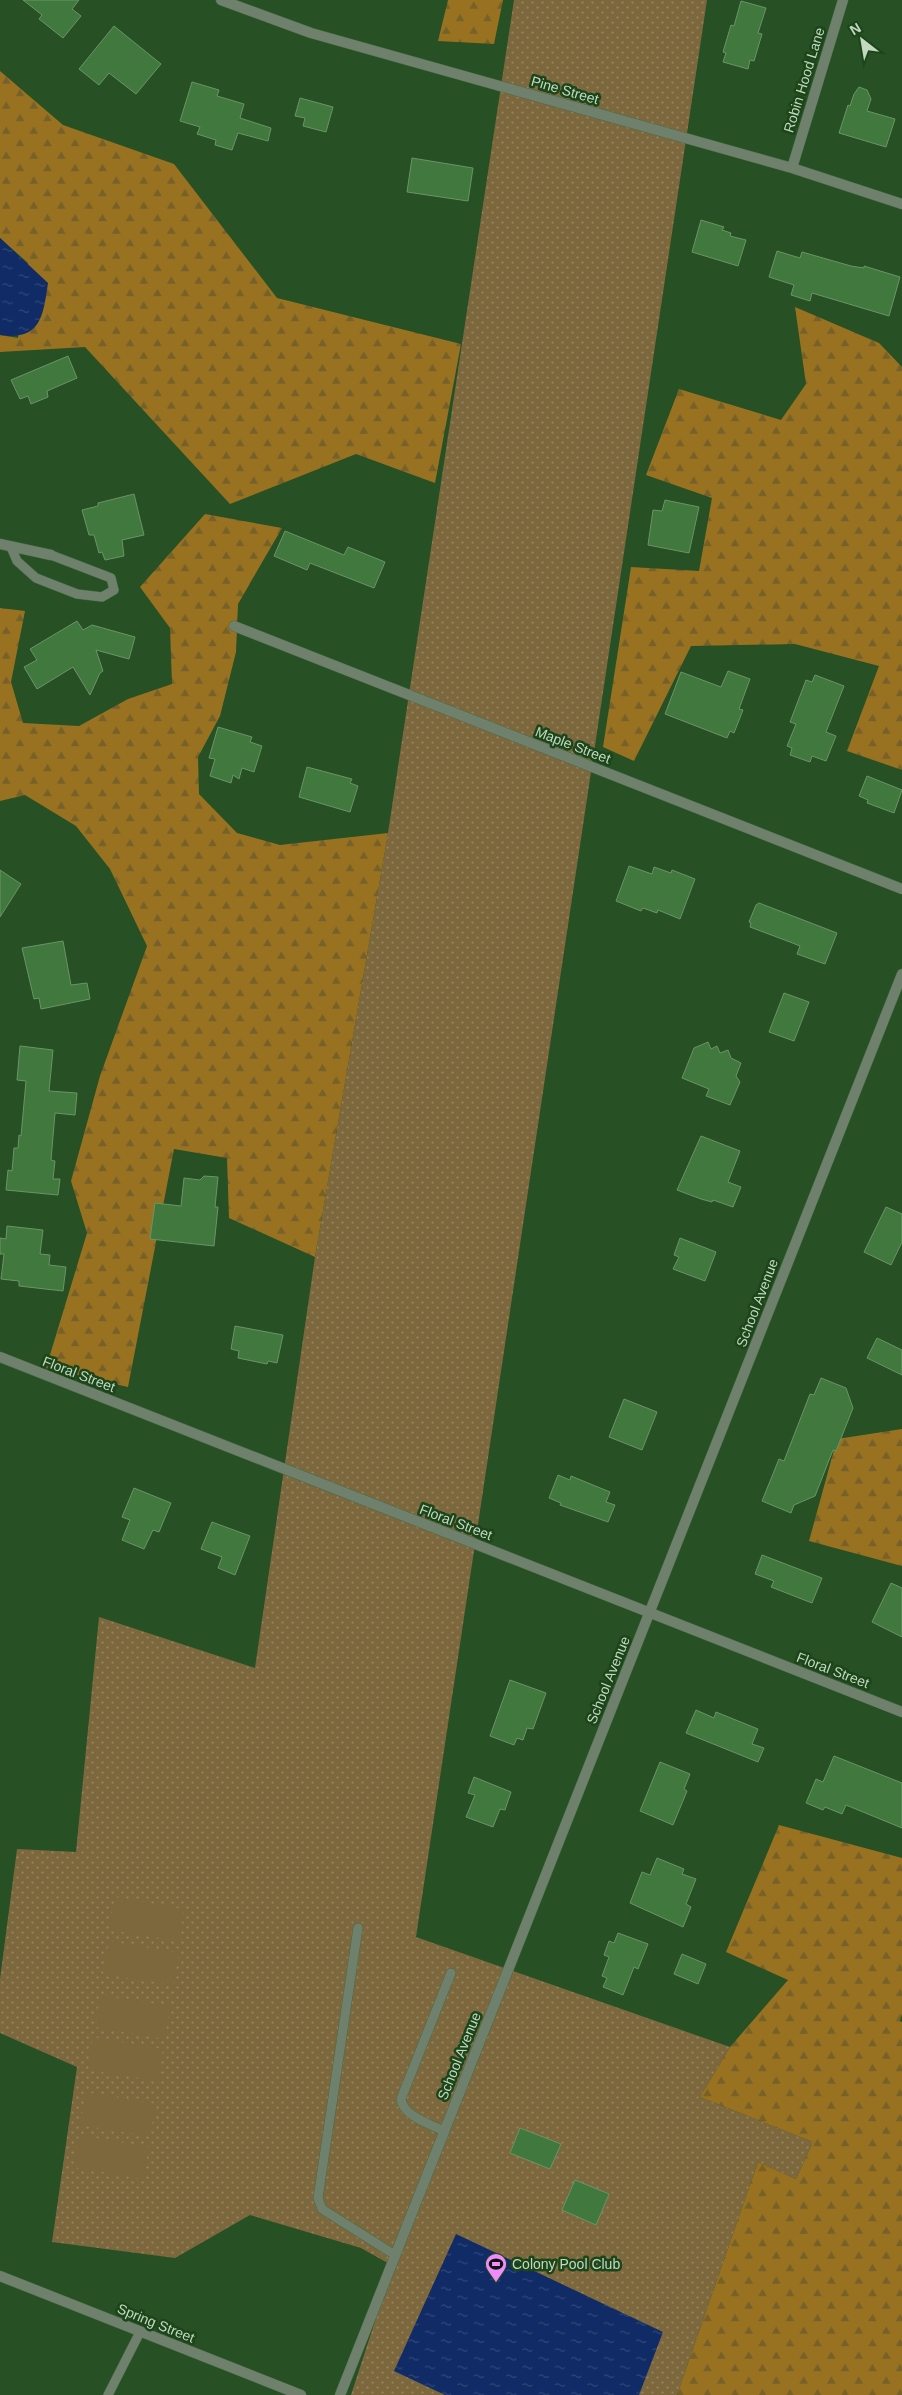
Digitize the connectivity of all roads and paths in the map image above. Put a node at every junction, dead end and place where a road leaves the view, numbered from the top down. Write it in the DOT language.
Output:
graph roads {
  1 [pos="222,0"];
  2 [pos="843,0"];
  3 [pos="792,168"];
  4 [pos="902,204"];
  5 [pos="0,544"];
  6 [pos="11,546"];
  7 [pos="51,555"];
  8 [pos="234,626"];
  9 [pos="902,889"];
  10 [pos="902,974"];
  11 [pos="0,1357"];
  12 [pos="649,1613"];
  13 [pos="902,1712"];
  14 [pos="358,1928"];
  15 [pos="451,1973"];
  16 [pos="444,2131"];
  17 [pos="395,2255"];
  18 [pos="0,2276"];
  19 [pos="140,2332"];
  20 [pos="108,2395"];
  21 [pos="301,2395"];
  22 [pos="340,2395"];
  1 -- 3 [label="street, Pine Street"];
  2 -- 3 [label="street, Robin Hood Lane"];
  3 -- 4 [label="street, Pine Street"];
  5 -- 6 [label="street"];
  6 -- 7 [label="street"];
  6 -- 7 [label="lane"];
  8 -- 9 [label="street, Maple Street"];
  10 -- 12 [label="street, School Avenue"];
  11 -- 12 [label="street, Floral Street"];
  12 -- 13 [label="street, Floral Street"];
  12 -- 16 [label="street, School Avenue"];
  14 -- 17 [label="lane"];
  15 -- 16 [label="lane"];
  16 -- 17 [label="street, School Avenue"];
  17 -- 22 [label="street, School Avenue"];
  18 -- 19 [label="street, Spring Street"];
  19 -- 20 [label="lane"];
  19 -- 21 [label="street, Spring Street"];
}
